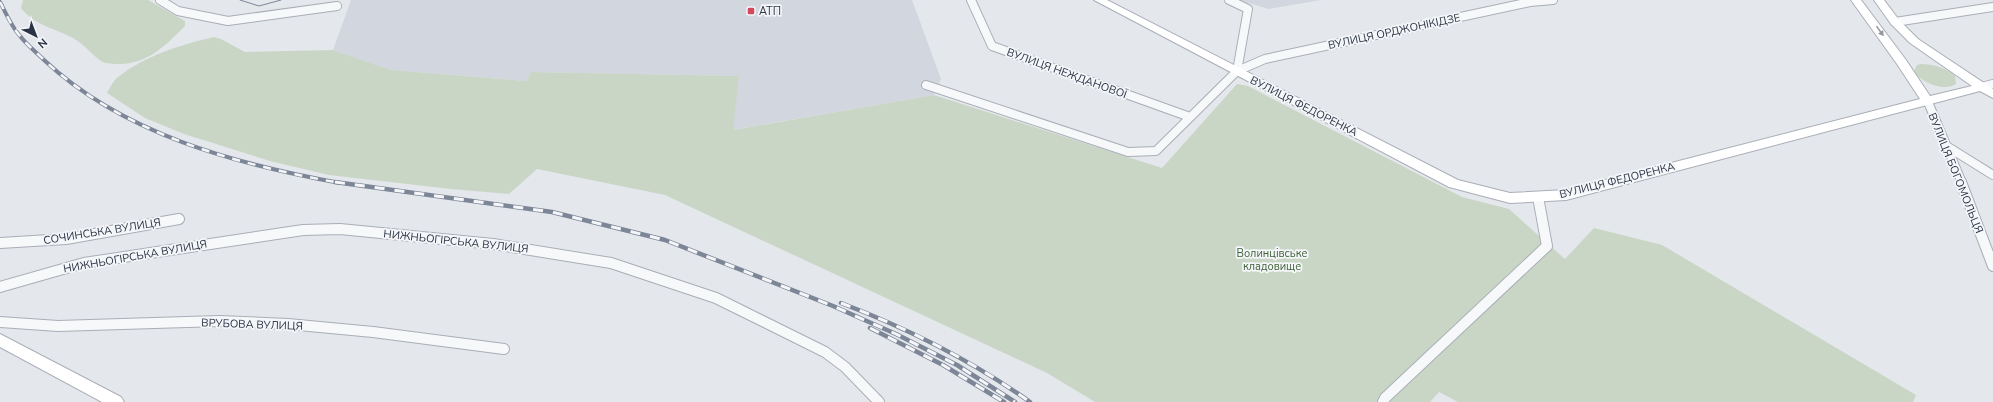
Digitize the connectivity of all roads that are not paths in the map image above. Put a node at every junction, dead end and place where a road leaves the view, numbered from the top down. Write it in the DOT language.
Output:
graph roads {
  1 [pos="160,0"];
  2 [pos="971,0"];
  3 [pos="1099,0"];
  4 [pos="1229,0"];
  5 [pos="1553,0"];
  6 [pos="1856,0"];
  7 [pos="1879,0"];
  8 [pos="337,6"];
  9 [pos="1993,7"];
  10 [pos="1895,22"];
  11 [pos="1237,71"];
  12 [pos="1993,84"];
  13 [pos="926,85"];
  14 [pos="1980,87"];
  15 [pos="1993,94"];
  16 [pos="1928,102"];
  17 [pos="1190,117"];
  18 [pos="1948,147"];
  19 [pos="1993,175"];
  20 [pos="1538,196"];
  21 [pos="179,219"];
  22 [pos="0,243"];
  23 [pos="1993,266"];
  24 [pos="0,287"];
  25 [pos="0,322"];
  26 [pos="0,340"];
  27 [pos="504,349"];
  28 [pos="116,402"];
  29 [pos="879,402"];
  30 [pos="1383,402"];
  1 -- 8 [label="street"];
  2 -- 17 [label="street, ВУЛИЦЯ НЕЖДАНОВОЇ"];
  3 -- 11 [label="street, ВУЛИЦЯ ФЕДОРЕНКА"];
  4 -- 11 [label="street"];
  5 -- 11 [label="street, ВУЛИЦЯ ОРДЖОНІКІДЗЕ"];
  6 -- 16 [label="street, one-way"];
  7 -- 10 [label="street"];
  9 -- 10 [label="street"];
  10 -- 14 [label="street"];
  11 -- 17 [label="street, ВУЛИЦЯ ОРДЖОНІКІДЗЕ"];
  11 -- 20 [label="street, ВУЛИЦЯ ФЕДОРЕНКА"];
  12 -- 14 [label="street"];
  13 -- 17 [label="street, ВУЛИЦЯ ОРДЖОНІКІДЗЕ"];
  14 -- 15 [label="street"];
  14 -- 16 [label="street, ВУЛИЦЯ ФЕДОРЕНКА"];
  16 -- 18 [label="street, ВУЛИЦЯ БОГОМОЛЬЦЯ"];
  16 -- 20 [label="street, ВУЛИЦЯ ФЕДОРЕНКА"];
  18 -- 19 [label="street"];
  18 -- 23 [label="street, ВУЛИЦЯ БОГОМОЛЬЦЯ"];
  20 -- 30 [label="street"];
  21 -- 22 [label="street, СОЧИНСЬКА ВУЛИЦЯ"];
  24 -- 29 [label="street, НИЖНЬОГІРСЬКА ВУЛИЦЯ"];
  25 -- 27 [label="street, ВРУБОВА ВУЛИЦЯ"];
  26 -- 28 [label="street"];
}
